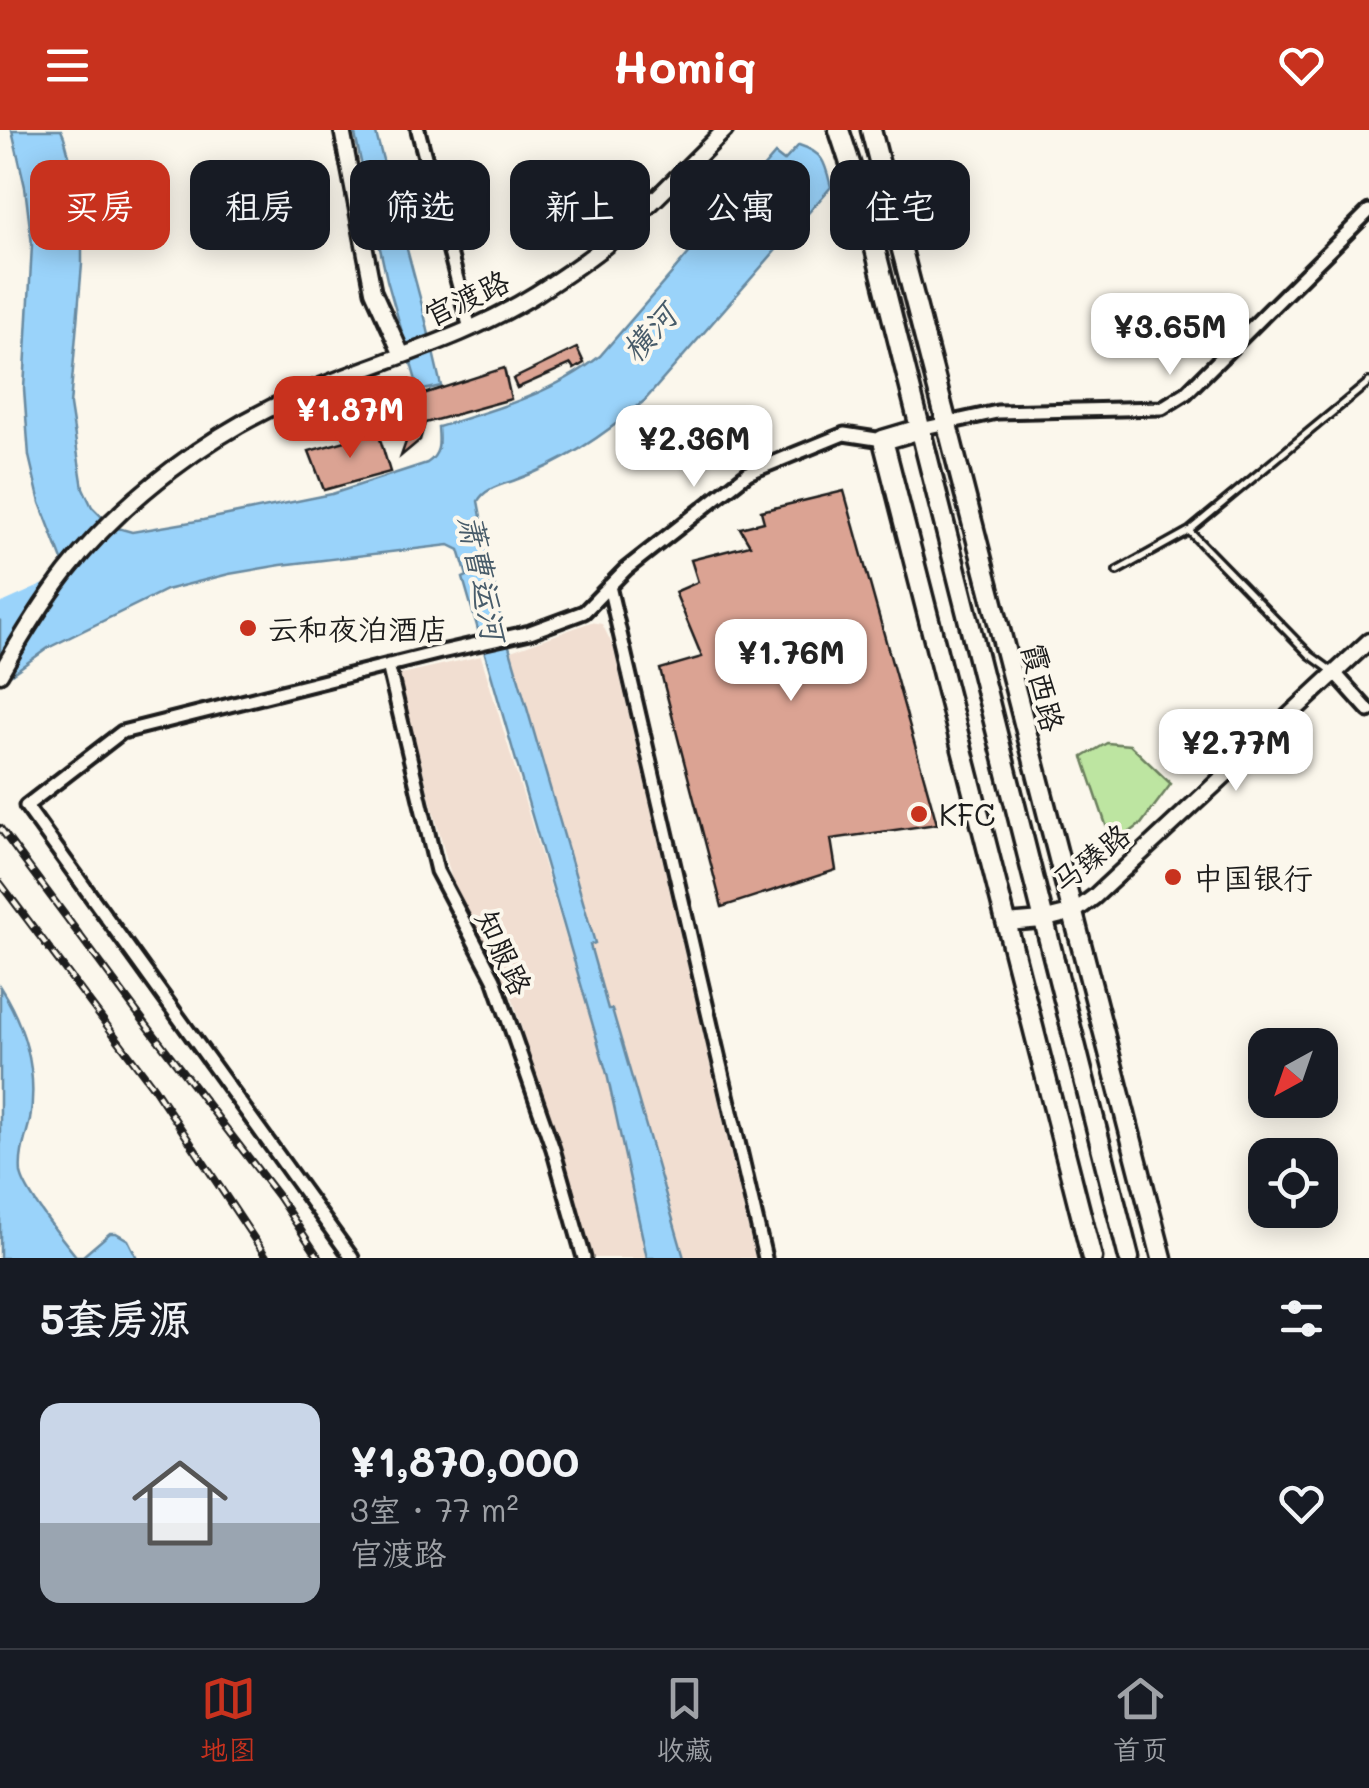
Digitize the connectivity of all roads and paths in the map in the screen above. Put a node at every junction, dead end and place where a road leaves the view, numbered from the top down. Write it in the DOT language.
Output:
graph roads {
  1 [pos="342,130"];
  2 [pos="418,130"];
  3 [pos="725,130"];
  4 [pos="837,133"];
  5 [pos="873,136"];
  6 [pos="1369,211"];
  7 [pos="470,329"];
  8 [pos="402,355"];
  9 [pos="1369,382"];
  10 [pos="948,422"];
  11 [pos="920,429"];
  12 [pos="883,440"];
  13 [pos="1189,531"];
  14 [pos="1116,571"];
  15 [pos="609,586"];
  16 [pos="1369,641"];
  17 [pos="388,665"];
  18 [pos="1335,673"];
  19 [pos="0,674"];
  20 [pos="1369,711"];
  21 [pos="1074,912"];
  22 [pos="1042,920"];
  23 [pos="1007,923"];
  24 [pos="352,1258"];
  25 [pos="584,1258"];
  26 [pos="765,1258"];
  27 [pos="1092,1258"];
  28 [pos="1129,1258"];
  29 [pos="1162,1258"];
  1 -- 8 [label="street"];
  2 -- 7 [label="street"];
  3 -- 7 [label="street, 官渡路"];
  4 -- 11 [label="main road, 霞西路"];
  5 -- 10 [label="main road, 霞西路"];
  6 -- 10 [label="street"];
  7 -- 8 [label="street, 官渡路"];
  8 -- 19 [label="street, 官渡路"];
  9 -- 13 [label="lane"];
  10 -- 11 [label="street"];
  10 -- 21 [label="main road, 霞西路"];
  11 -- 12 [label="main road"];
  11 -- 22 [label="main road, 霞西路"];
  12 -- 15 [label="street"];
  12 -- 23 [label="main road"];
  13 -- 14 [label="lane"];
  13 -- 18 [label="lane"];
  15 -- 17 [label="street"];
  15 -- 26 [label="street"];
  16 -- 18 [label="street, 马臻路"];
  17 -- 24 [label="street"];
  17 -- 25 [label="street, 知服路"];
  18 -- 20 [label="street"];
  18 -- 21 [label="street, 马臻路"];
  21 -- 22 [label="street, 马臻路"];
  21 -- 29 [label="main road, 霞西路"];
  22 -- 23 [label="street, 马臻路"];
  22 -- 28 [label="main road, 霞西路"];
  23 -- 27 [label="main road"];
}
